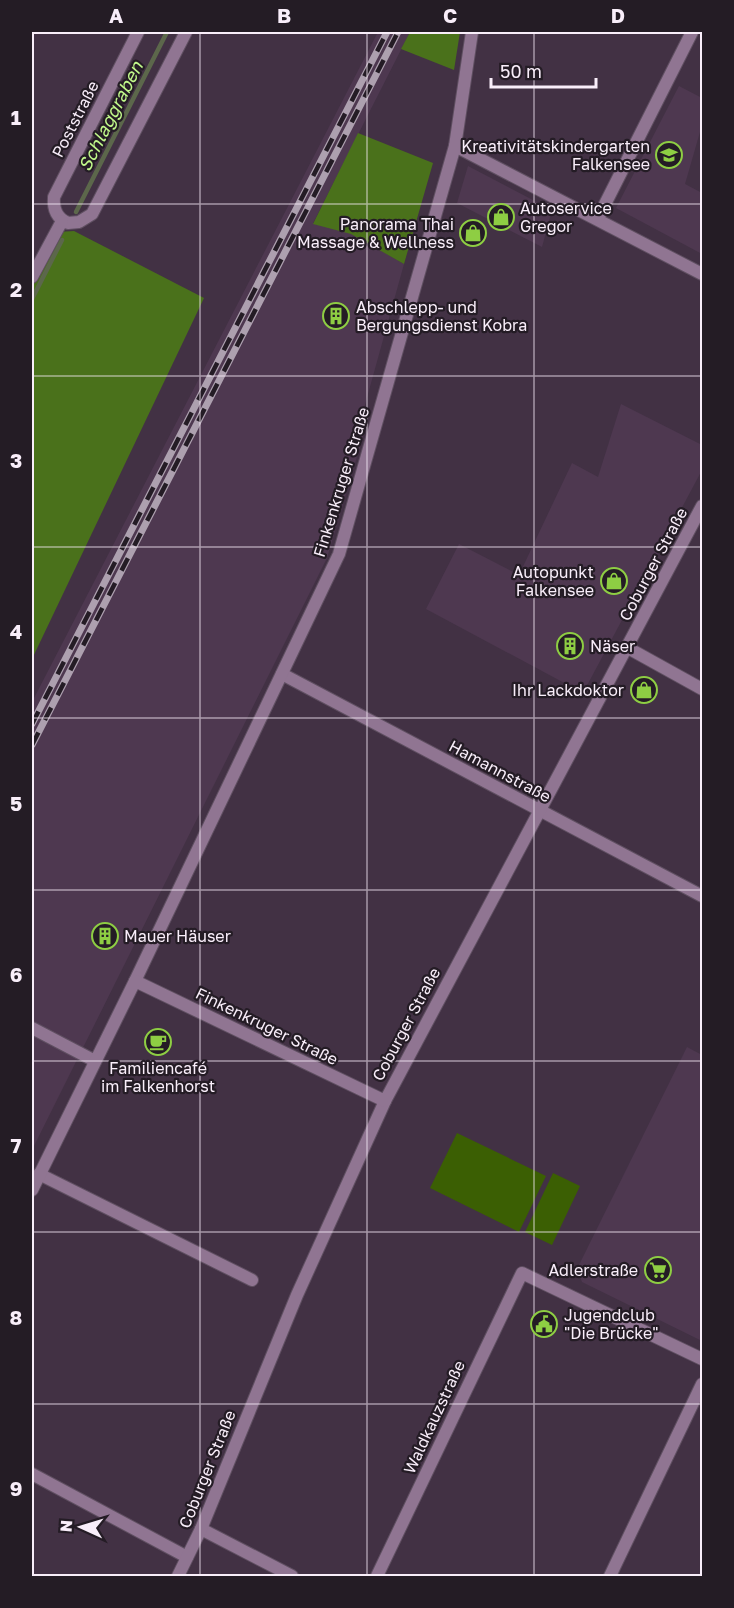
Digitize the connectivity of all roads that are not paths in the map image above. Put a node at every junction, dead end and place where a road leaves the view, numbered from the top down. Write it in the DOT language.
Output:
graph roads {
  1 [pos="138,32"];
  2 [pos="186,32"];
  3 [pos="472,32"];
  4 [pos="692,32"];
  5 [pos="455,146"];
  6 [pos="598,218"];
  7 [pos="62,221"];
  8 [pos="702,274"];
  9 [pos="32,277"];
  10 [pos="702,506"];
  11 [pos="699,519"];
  12 [pos="628,648"];
  13 [pos="282,674"];
  14 [pos="702,689"];
  15 [pos="539,812"];
  16 [pos="702,896"];
  17 [pos="135,981"];
  18 [pos="32,1028"];
  19 [pos="95,1061"];
  20 [pos="385,1101"];
  21 [pos="39,1174"];
  22 [pos="32,1190"];
  23 [pos="252,1280"];
  24 [pos="702,1359"];
  25 [pos="702,1384"];
  26 [pos="32,1474"];
  27 [pos="201,1529"];
  28 [pos="187,1557"];
  29 [pos="178,1576"];
  30 [pos="292,1576"];
  31 [pos="377,1576"];
  32 [pos="610,1576"];
  1 -- 7 [label="street, Poststraße"];
  2 -- 7 [label="street"];
  3 -- 5 [label="street, Finkenkruger Straße"];
  4 -- 6 [label="street"];
  5 -- 6 [label="street"];
  5 -- 13 [label="street, Finkenkruger Straße"];
  6 -- 8 [label="street"];
  7 -- 9 [label="street"];
  10 -- 11 [label="street, Coburger Straße"];
  11 -- 12 [label="street, Coburger Straße"];
  12 -- 14 [label="street"];
  12 -- 15 [label="street, Coburger Straße"];
  13 -- 15 [label="street, Hamannstraße"];
  13 -- 17 [label="street, Finkenkruger Straße"];
  15 -- 16 [label="street, Hamannstraße"];
  15 -- 20 [label="street, Coburger Straße"];
  17 -- 19 [label="street, Finkenkruger Straße"];
  17 -- 20 [label="street, Finkenkruger Straße"];
  18 -- 19 [label="street"];
  19 -- 21 [label="street, Finkenkruger Straße"];
  20 -- 27 [label="street, Coburger Straße"];
  21 -- 22 [label="street, Finkenkruger Straße"];
  21 -- 23 [label="street"];
  24 -- 31 [label="street, Waldkauzstraße"];
  25 -- 32 [label="street"];
  26 -- 28 [label="street"];
  27 -- 28 [label="street, Coburger Straße"];
  27 -- 30 [label="street"];
  28 -- 29 [label="street, Coburger Straße"];
}
